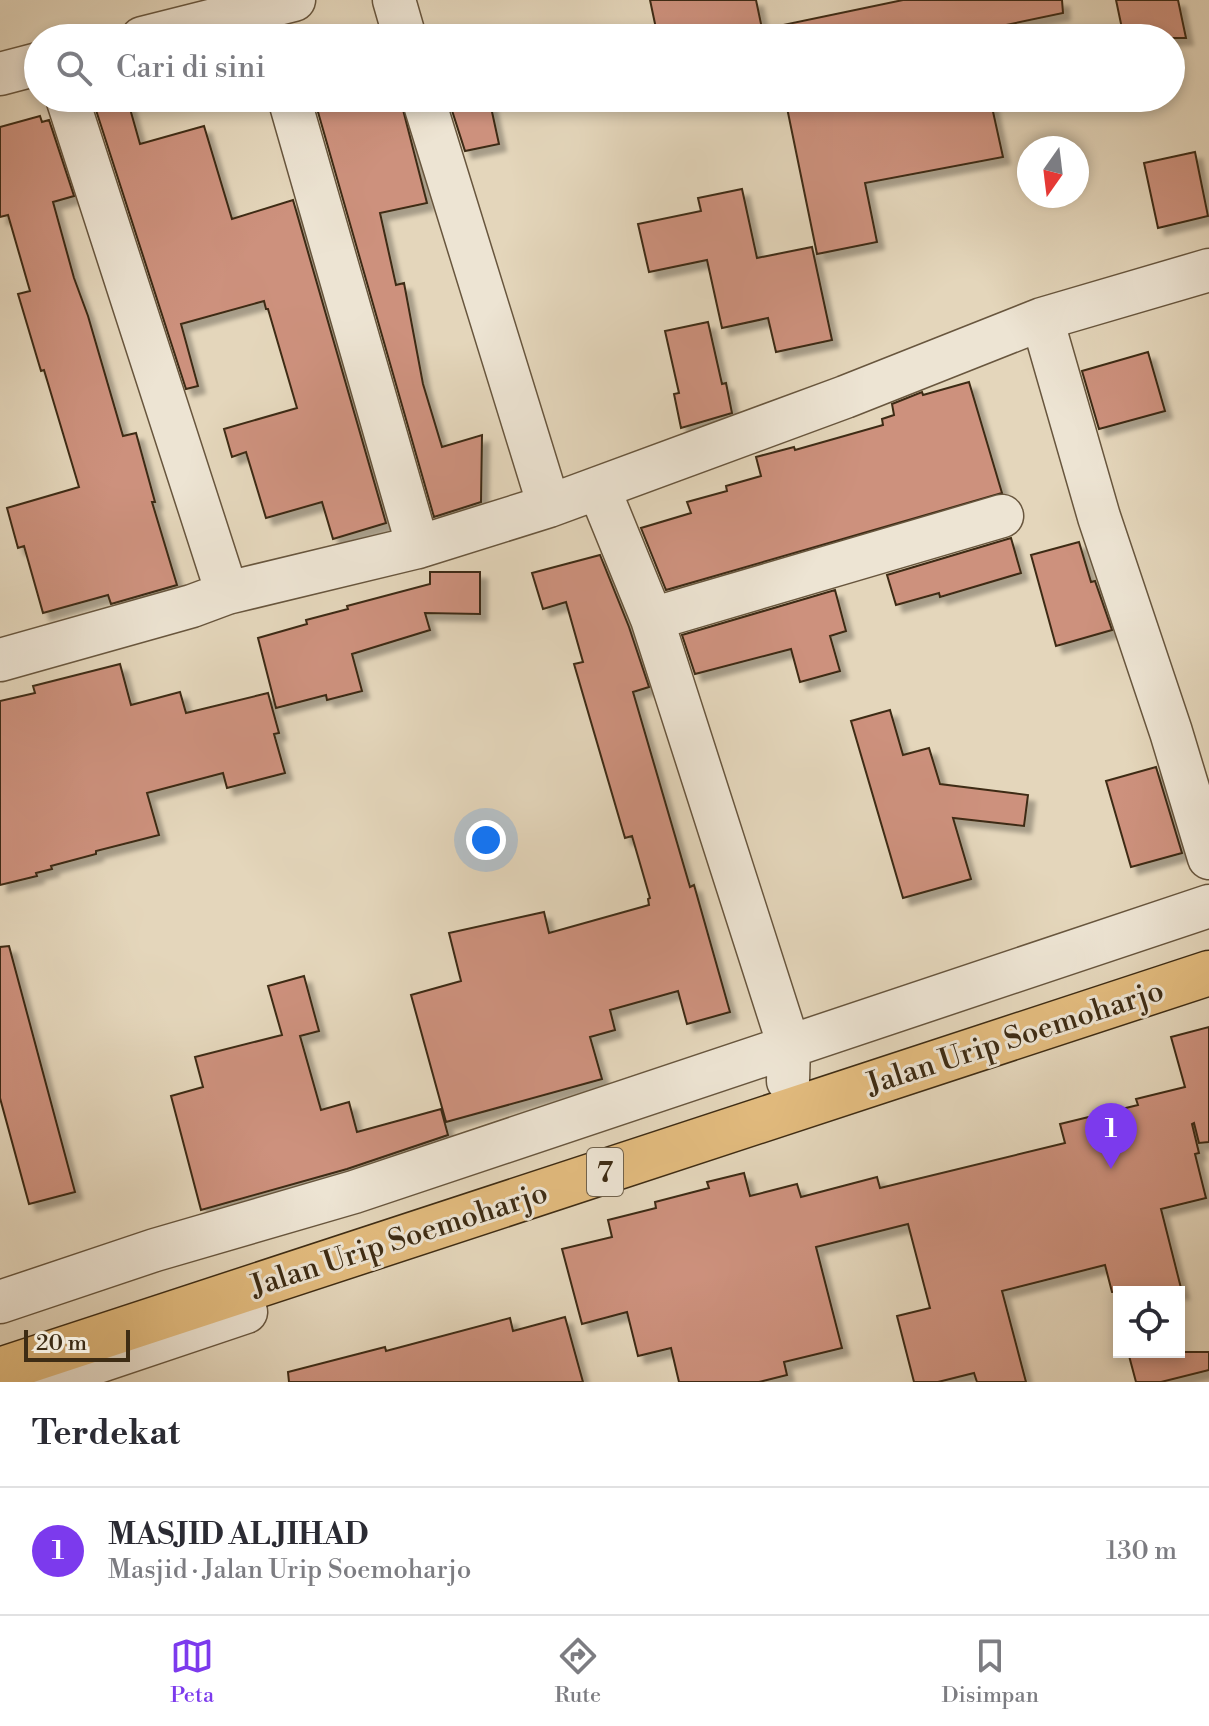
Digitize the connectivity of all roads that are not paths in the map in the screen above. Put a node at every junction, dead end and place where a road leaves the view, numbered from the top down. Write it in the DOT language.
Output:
graph roads {
  1 [pos="394,0"];
  2 [pos="276,15"];
  3 [pos="224,24"];
  4 [pos="401,24"];
  5 [pos="24,68"];
  6 [pos="0,74"];
  7 [pos="72,112"];
  8 [pos="293,112"];
  9 [pos="427,112"];
  10 [pos="1209,270"];
  11 [pos="1042,319"];
  12 [pos="599,489"];
  13 [pos="549,506"];
  14 [pos="1002,516"];
  15 [pos="418,547"];
  16 [pos="227,593"];
  17 [pos="652,619"];
  18 [pos="0,660"];
  19 [pos="1209,858"];
  20 [pos="1209,906"];
  21 [pos="1209,945"];
  22 [pos="1209,973"];
  23 [pos="1209,993"];
  24 [pos="788,1064"];
  25 [pos="0,1302"];
  26 [pos="0,1339"];
  27 [pos="135,1353"];
  28 [pos="0,1370"];
  29 [pos="60,1371"];
  1 -- 4 [label="street"];
  2 -- 3 [label="street"];
  5 -- 6 [label="street"];
  7 -- 16 [label="street"];
  8 -- 15 [label="street"];
  9 -- 13 [label="street"];
  10 -- 11 [label="street"];
  11 -- 12 [label="street"];
  11 -- 19 [label="street"];
  12 -- 13 [label="street"];
  12 -- 17 [label="street"];
  13 -- 15 [label="street"];
  14 -- 17 [label="street"];
  15 -- 16 [label="street"];
  16 -- 18 [label="street"];
  17 -- 24 [label="street"];
  20 -- 24 [label="street"];
  21 -- 24 [label="highway, Jalan Urip Soemoharjo / 7"];
  22 -- 27 [label="highway, Jalan Urip Soemoharjo / 7"];
  23 -- 27 [label="street"];
  24 -- 25 [label="street"];
  24 -- 26 [label="highway, Jalan Urip Soemoharjo / 7"];
  27 -- 29 [label="highway, Jalan Urip Soemoharjo / 7"];
  28 -- 29 [label="highway, Jalan Urip Soemoharjo / 7"];
}
